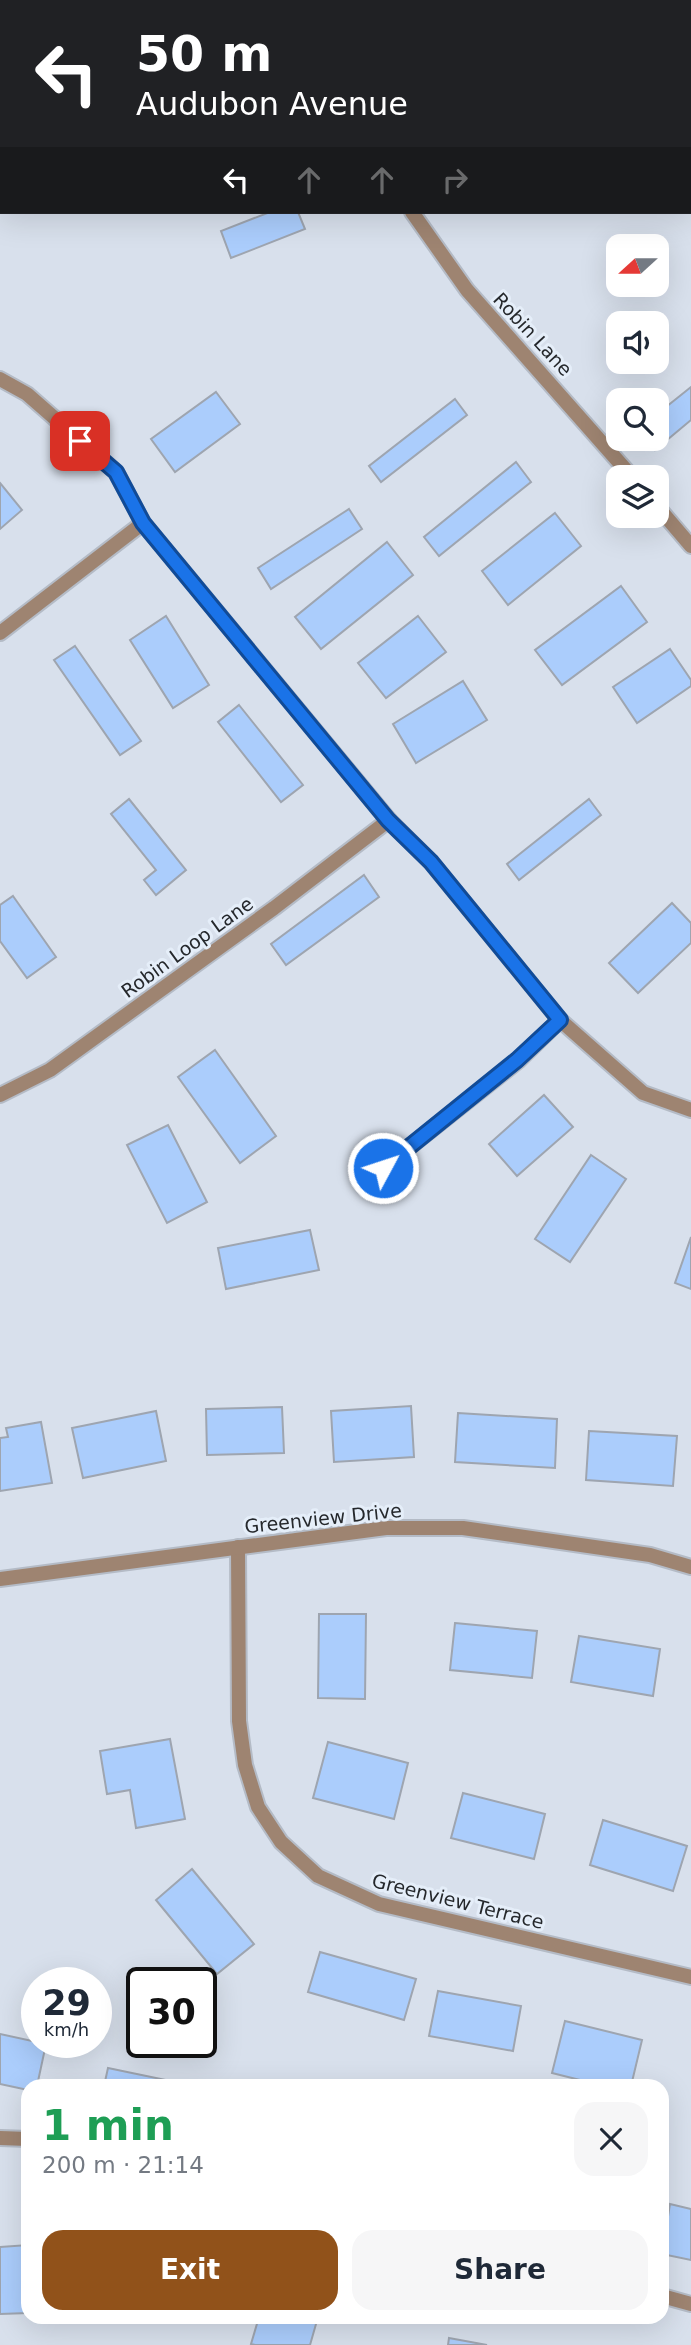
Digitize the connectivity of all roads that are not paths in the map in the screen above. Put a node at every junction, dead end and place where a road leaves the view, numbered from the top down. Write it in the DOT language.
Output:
graph roads {
  1 [pos="413,214"];
  2 [pos="0,379"];
  3 [pos="622,465"];
  4 [pos="669,520"];
  5 [pos="143,523"];
  6 [pos="691,546"];
  7 [pos="0,633"];
  8 [pos="388,820"];
  9 [pos="560,1020"];
  10 [pos="0,1095"];
  11 [pos="691,1110"];
  12 [pos="383,1168"];
  13 [pos="238,1547"];
  14 [pos="691,1567"];
  15 [pos="0,1579"];
  16 [pos="691,1978"];
  17 [pos="0,2138"];
  18 [pos="21,2139"];
  19 [pos="669,2298"];
  20 [pos="691,2304"];
  1 -- 3 [label="street, Robin Lane"];
  2 -- 5 [label="street"];
  4 -- 6 [label="street"];
  5 -- 7 [label="street"];
  5 -- 8 [label="street"];
  8 -- 9 [label="street"];
  8 -- 10 [label="street, Robin Loop Lane"];
  9 -- 11 [label="street"];
  9 -- 12 [label="street"];
  13 -- 14 [label="street, Greenview Drive"];
  13 -- 15 [label="street, Greenview Drive"];
  13 -- 16 [label="street, Greenview Terrace"];
  17 -- 18 [label="street"];
  19 -- 20 [label="street"];
}
